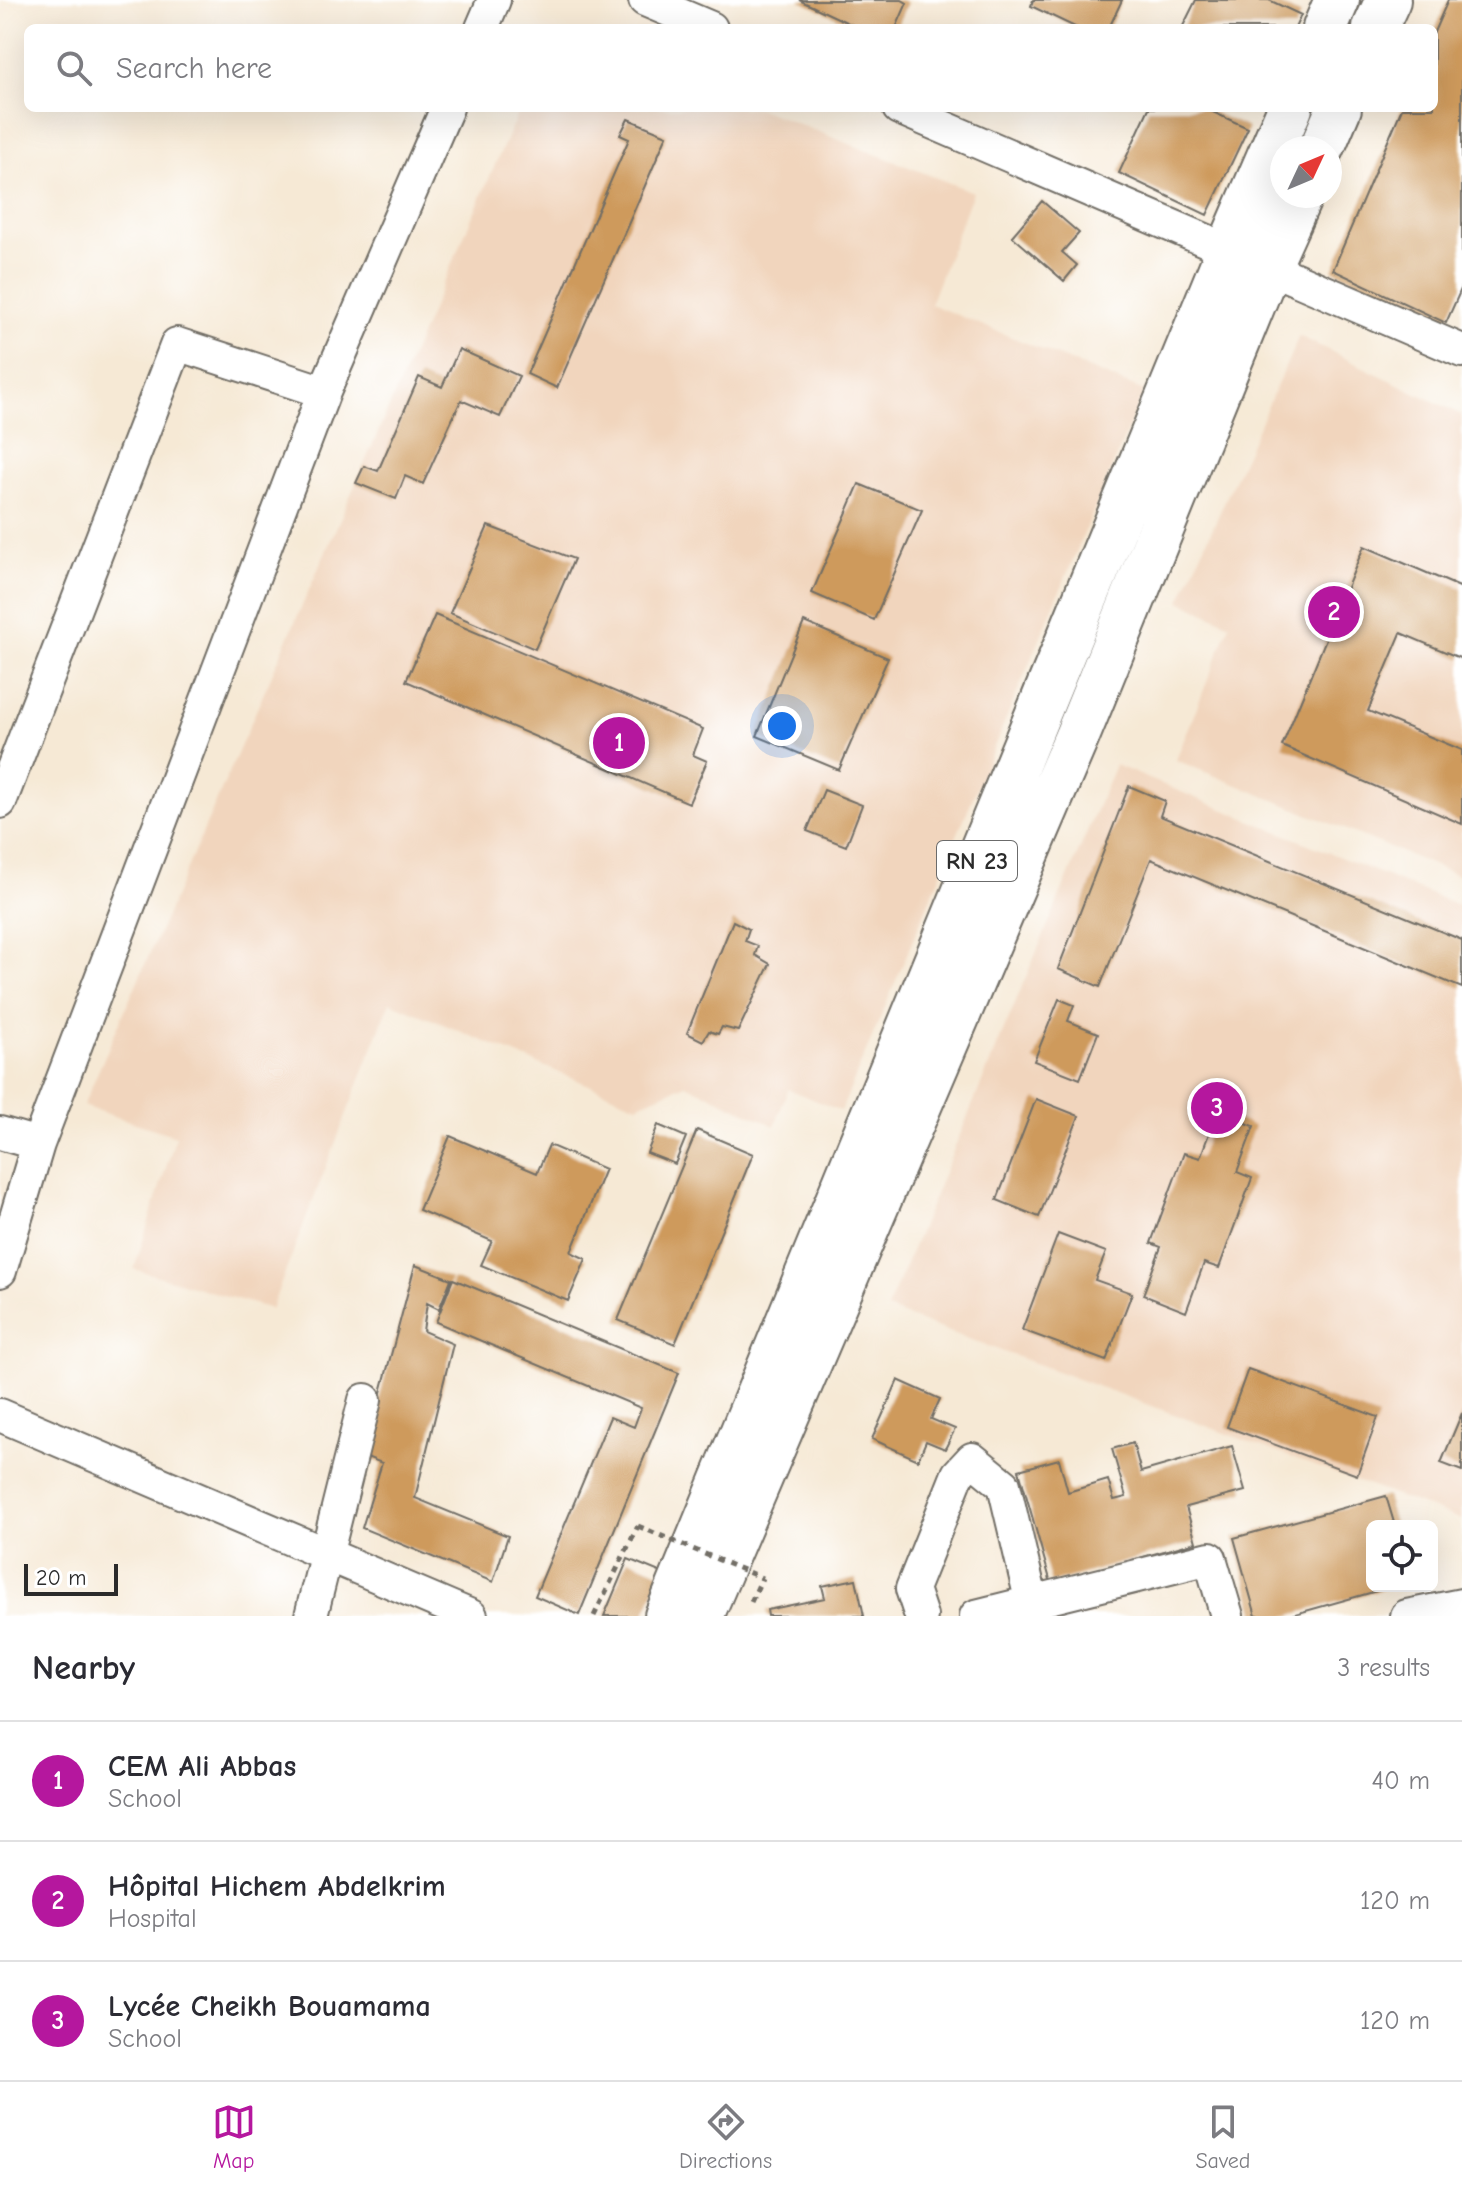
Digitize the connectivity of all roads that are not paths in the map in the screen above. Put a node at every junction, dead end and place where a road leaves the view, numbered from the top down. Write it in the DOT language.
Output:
graph roads {
  1 [pos="494,0"];
  2 [pos="645,0"];
  3 [pos="1337,0"];
  4 [pos="1388,0"];
  5 [pos="484,24"];
  6 [pos="702,24"];
  7 [pos="1327,24"];
  8 [pos="1377,24"];
  9 [pos="445,112"];
  10 [pos="908,112"];
  11 [pos="1288,112"];
  12 [pos="1337,112"];
  13 [pos="1327,136"];
  14 [pos="1295,208"];
  15 [pos="1229,249"];
  16 [pos="1269,265"];
  17 [pos="1461,346"];
  18 [pos="324,392"];
  19 [pos="0,802"];
  20 [pos="0,1133"];
  21 [pos="38,1144"];
  22 [pos="0,1271"];
  23 [pos="365,1400"];
  24 [pos="0,1415"];
  25 [pos="328,1557"];
  26 [pos="1462,1605"];
  27 [pos="1033,1608"];
  28 [pos="311,1616"];
  29 [pos="471,1616"];
  30 [pos="667,1616"];
  31 [pos="701,1616"];
  32 [pos="921,1616"];
  33 [pos="976,1616"];
  34 [pos="1227,1616"];
  35 [pos="1407,1616"];
  1 -- 5 [label="street"];
  2 -- 6 [label="street"];
  3 -- 7 [label="main road"];
  4 -- 8 [label="main road"];
  9 -- 18 [label="street"];
  10 -- 15 [label="street"];
  11 -- 15 [label="main road, RN 23"];
  12 -- 13 [label="main road"];
  14 -- 16 [label="main road, RN 23"];
  15 -- 16 [label="street"];
  15 -- 30 [label="main road, RN 23"];
  16 -- 17 [label="street"];
  16 -- 31 [label="main road, RN 23"];
  18 -- 19 [label="street"];
  18 -- 21 [label="street"];
  20 -- 21 [label="street"];
  21 -- 22 [label="street"];
  23 -- 25 [label="street"];
  24 -- 25 [label="street"];
  25 -- 28 [label="street"];
  25 -- 29 [label="street"];
  26 -- 35 [label="street"];
  27 -- 32 [label="street"];
  27 -- 33 [label="street"];
  27 -- 34 [label="street"];
}
